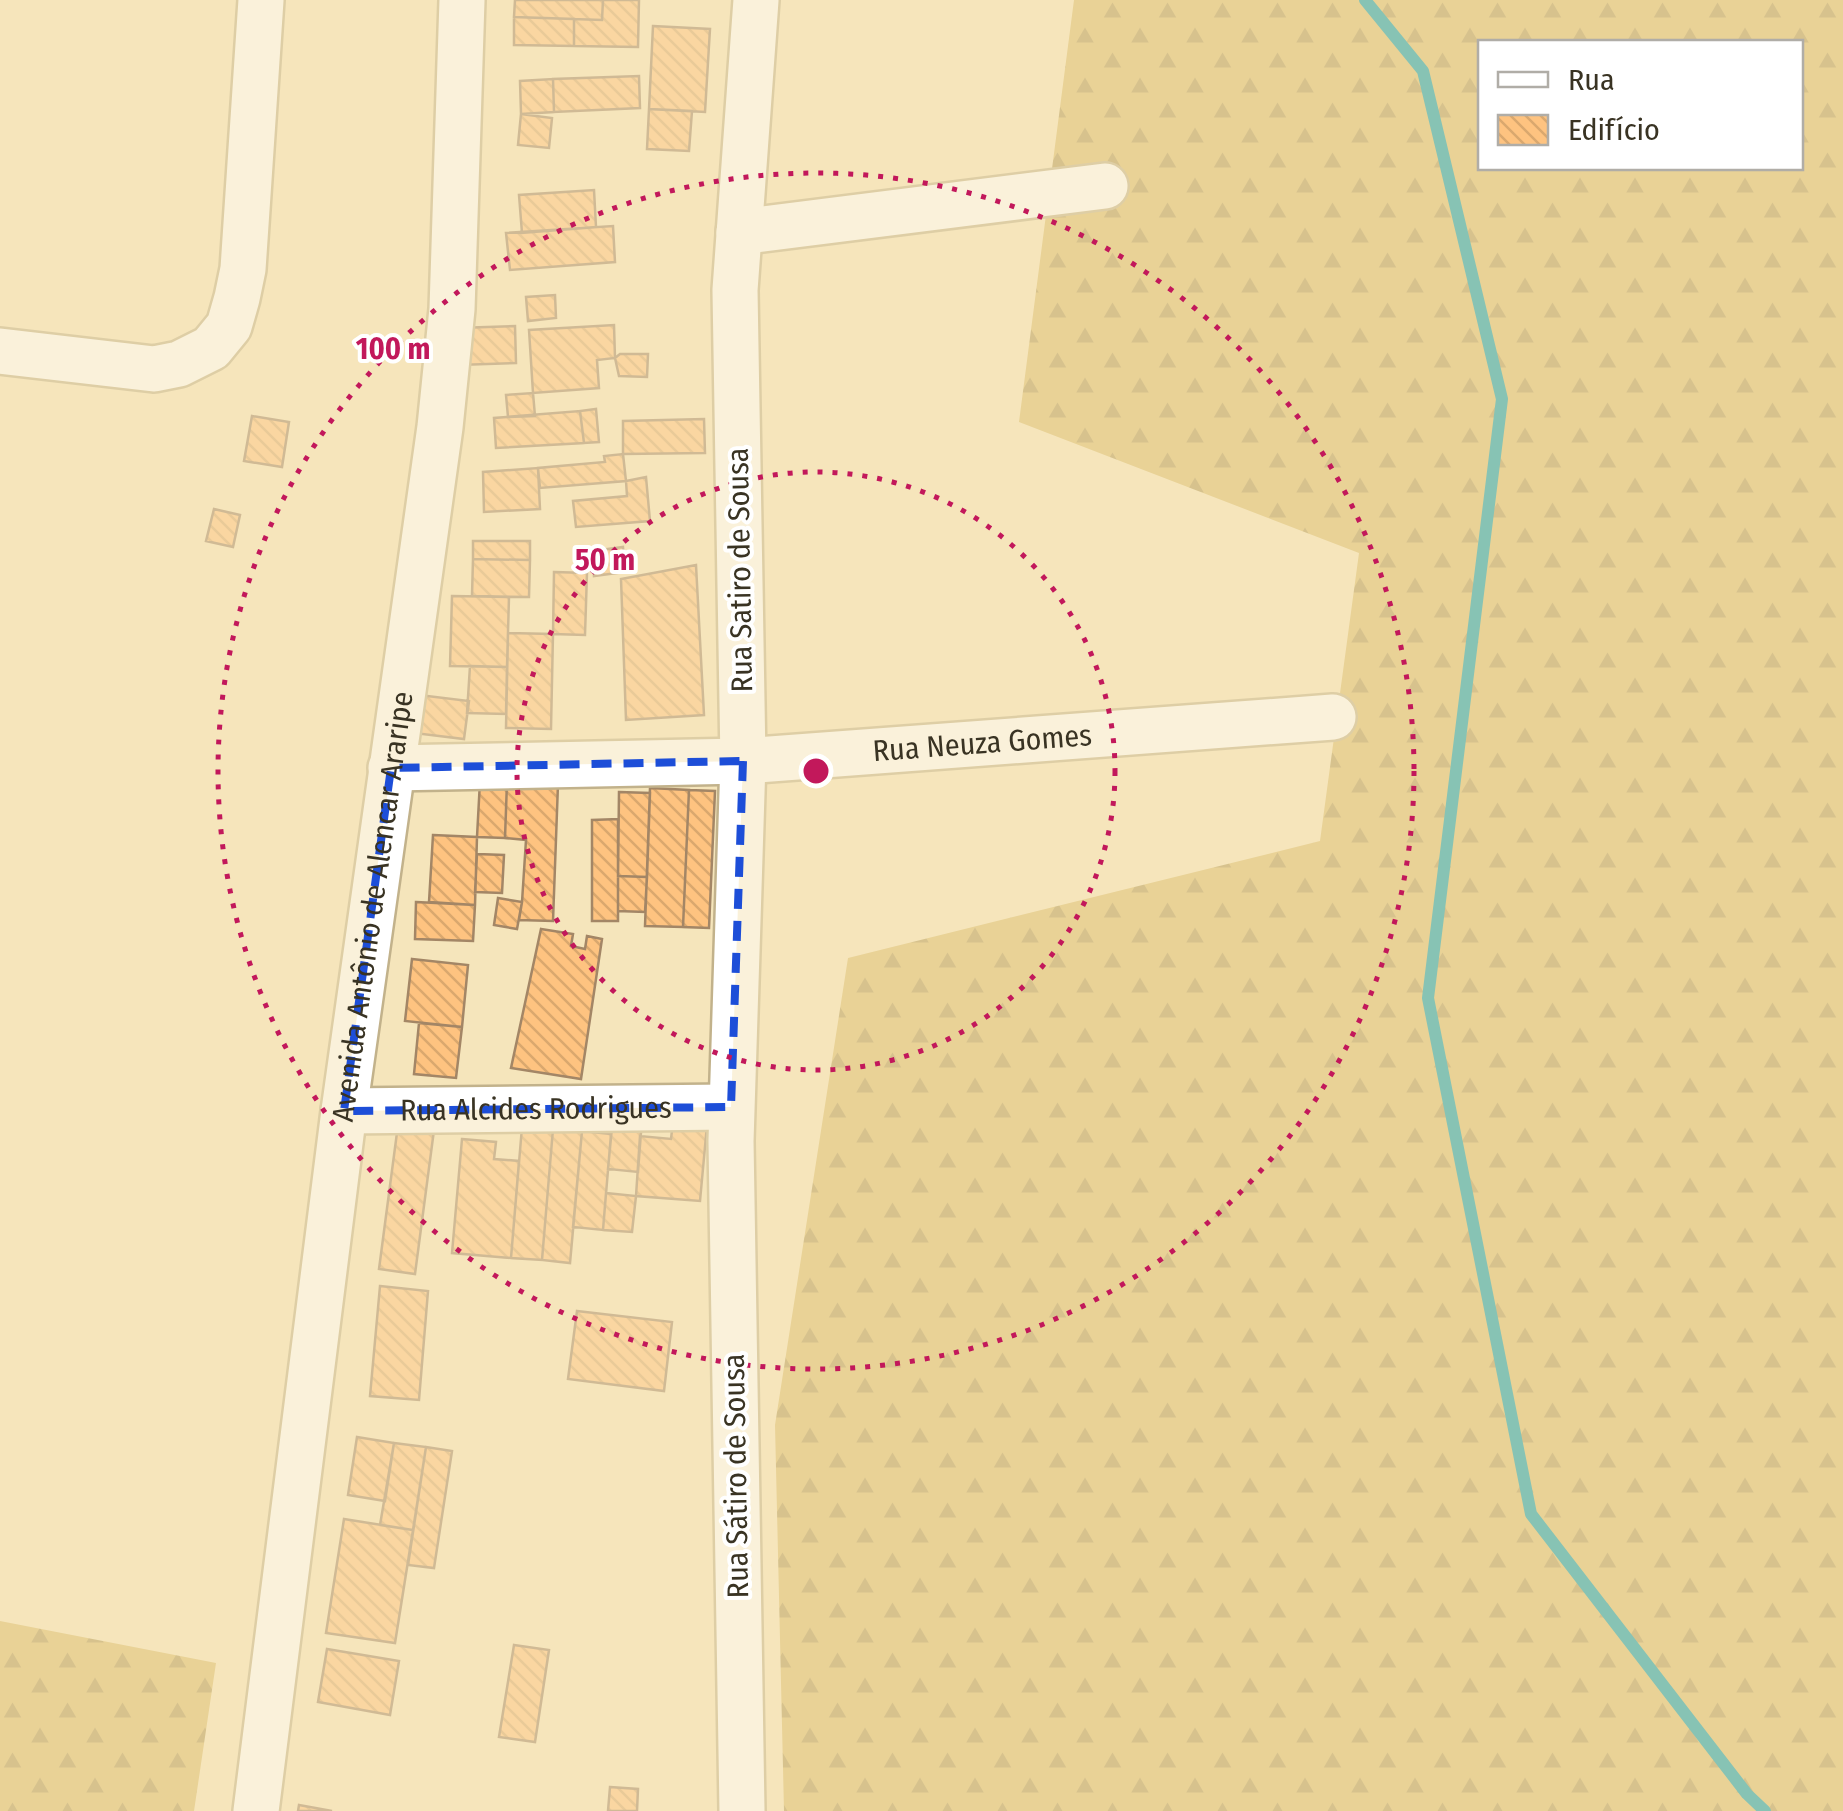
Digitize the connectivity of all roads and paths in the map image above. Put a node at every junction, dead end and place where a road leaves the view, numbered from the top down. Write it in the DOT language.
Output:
graph roads {
  1 [pos="261,0"];
  2 [pos="462,0"];
  3 [pos="756,0"];
  4 [pos="1105,186"];
  5 [pos="739,232"];
  6 [pos="0,351"];
  7 [pos="1333,717"];
  8 [pos="743,761"];
  9 [pos="391,768"];
  10 [pos="344,1111"];
  11 [pos="731,1124"];
  12 [pos="256,1811"];
  13 [pos="742,1811"];
  1 -- 6 [label="street"];
  2 -- 9 [label="street, Avenida Antônio de Alencar Araripe"];
  3 -- 5 [label="street, Rua Satiro de Sousa"];
  4 -- 5 [label="street"];
  5 -- 8 [label="street, Rua Satiro de Sousa"];
  7 -- 8 [label="street, Rua Neuza Gomes"];
  8 -- 9 [label="street, Rua Neuza Gomes"];
  8 -- 11 [label="street, Rua Satiro de Sousa"];
  9 -- 10 [label="street, Avenida Antônio de Alencar Araripe"];
  10 -- 11 [label="street, Rua Alcides Rodrigues"];
  10 -- 12 [label="street, Avenida Antônio de Alencar Araripe"];
  11 -- 13 [label="street, Rua Sátiro de Sousa"];
}
